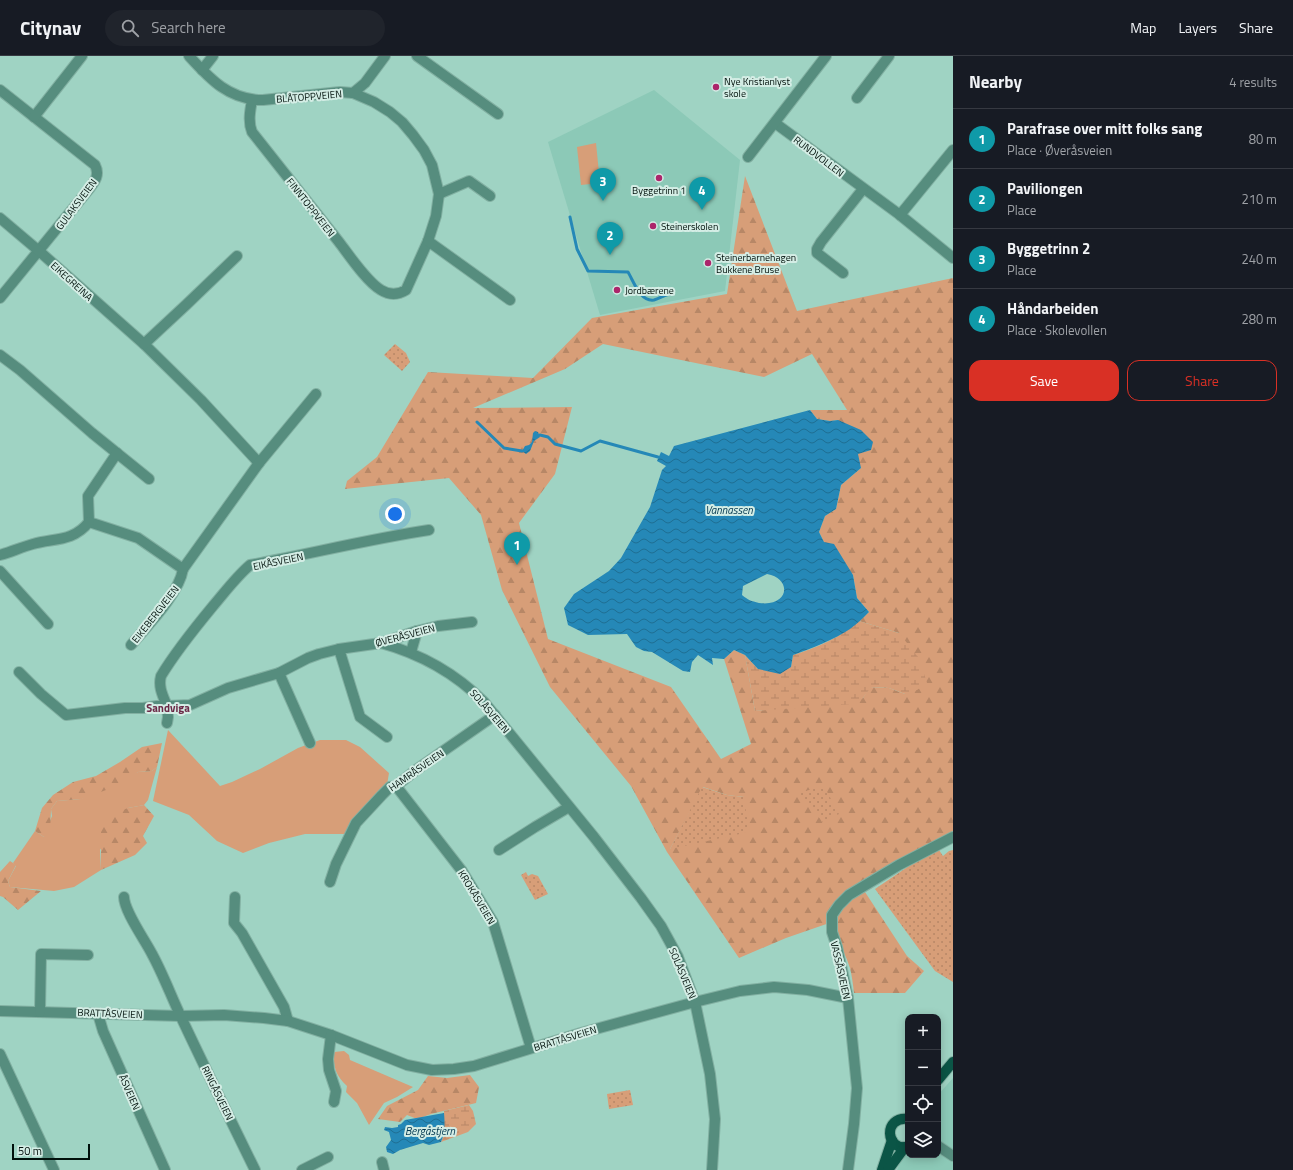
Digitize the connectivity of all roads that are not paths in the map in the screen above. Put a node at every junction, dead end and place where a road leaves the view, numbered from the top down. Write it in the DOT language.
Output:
graph roads {
  1 [pos="82,56"];
  2 [pos="189,56"];
  3 [pos="213,56"];
  4 [pos="385,56"];
  5 [pos="417,56"];
  6 [pos="826,56"];
  7 [pos="889,56"];
  8 [pos="202,70"];
  9 [pos="0,90"];
  10 [pos="353,93"];
  11 [pos="857,98"];
  12 [pos="252,100"];
  13 [pos="498,114"];
  14 [pos="34,117"];
  15 [pos="775,123"];
  16 [pos="953,150"];
  17 [pos="748,157"];
  18 [pos="863,189"];
  19 [pos="439,194"];
  20 [pos="490,196"];
  21 [pos="900,215"];
  22 [pos="0,218"];
  23 [pos="428,241"];
  24 [pos="39,251"];
  25 [pos="237,256"];
  26 [pos="953,258"];
  27 [pos="843,273"];
  28 [pos="400,293"];
  29 [pos="0,298"];
  30 [pos="510,300"];
  31 [pos="144,344"];
  32 [pos="0,355"];
  33 [pos="316,394"];
  34 [pos="117,453"];
  35 [pos="259,463"];
  36 [pos="149,479"];
  37 [pos="89,522"];
  38 [pos="429,530"];
  39 [pos="0,555"];
  40 [pos="183,569"];
  41 [pos="0,570"];
  42 [pos="472,622"];
  43 [pos="48,624"];
  44 [pos="417,630"];
  45 [pos="381,642"];
  46 [pos="131,646"];
  47 [pos="339,649"];
  48 [pos="411,652"];
  49 [pos="19,672"];
  50 [pos="279,673"];
  51 [pos="167,706"];
  52 [pos="495,715"];
  53 [pos="167,723"];
  54 [pos="388,736"];
  55 [pos="310,743"];
  56 [pos="396,786"];
  57 [pos="569,807"];
  58 [pos="953,837"];
  59 [pos="499,850"];
  60 [pos="330,882"];
  61 [pos="124,897"];
  62 [pos="235,897"];
  63 [pos="88,955"];
  64 [pos="848,998"];
  65 [pos="695,1002"];
  66 [pos="0,1011"];
  67 [pos="40,1012"];
  68 [pos="98,1014"];
  69 [pos="180,1016"];
  70 [pos="288,1021"];
  71 [pos="331,1035"];
  72 [pos="531,1048"];
  73 [pos="0,1054"];
  74 [pos="953,1062"];
  75 [pos="941,1076"];
  76 [pos="334,1102"];
  77 [pos="905,1117"];
  78 [pos="892,1140"];
  79 [pos="905,1147"];
  80 [pos="905,1148"];
  81 [pos="941,1148"];
  82 [pos="941,1155"];
  83 [pos="328,1157"];
  84 [pos="953,1157"];
  85 [pos="54,1170"];
  86 [pos="165,1170"];
  87 [pos="255,1170"];
  88 [pos="302,1170"];
  89 [pos="712,1170"];
  90 [pos="848,1170"];
  91 [pos="882,1170"];
  92 [pos="888,1170"];
  1 -- 14 [label="street"];
  2 -- 8 [label="street, BLÅTOPPVEIEN"];
  3 -- 8 [label="street"];
  4 -- 10 [label="street"];
  5 -- 13 [label="street"];
  6 -- 15 [label="street"];
  7 -- 11 [label="street"];
  8 -- 12 [label="street, BLÅTOPPVEIEN"];
  9 -- 14 [label="street, GULAKSVEIEN"];
  10 -- 12 [label="street, BLÅTOPPVEIEN"];
  10 -- 19 [label="street, BLÅTOPPVEIEN"];
  12 -- 28 [label="street, FINNTOPPVEIEN"];
  14 -- 24 [label="street, GULAKSVEIEN"];
  15 -- 17 [label="street"];
  15 -- 18 [label="street, RUNDVOLLEN"];
  16 -- 21 [label="street"];
  18 -- 21 [label="street, RUNDVOLLEN"];
  18 -- 27 [label="street"];
  19 -- 20 [label="street"];
  19 -- 23 [label="street, BLÅTOPPVEIEN"];
  21 -- 26 [label="street, RUNDVOLLEN"];
  22 -- 24 [label="street, EIKEGREINA"];
  23 -- 28 [label="street, BLÅTOPPVEIEN"];
  23 -- 30 [label="street"];
  24 -- 29 [label="street, GULAKSVEIEN"];
  24 -- 31 [label="street, EIKEGREINA"];
  25 -- 31 [label="street"];
  31 -- 35 [label="street, EIKEGREINA"];
  32 -- 34 [label="street"];
  33 -- 35 [label="street"];
  34 -- 36 [label="street"];
  34 -- 37 [label="street"];
  35 -- 40 [label="street"];
  37 -- 39 [label="street"];
  37 -- 40 [label="street"];
  38 -- 51 [label="street, EIKÅSVEIEN"];
  40 -- 46 [label="street, EIKEBERGVEIEN"];
  41 -- 43 [label="street"];
  42 -- 44 [label="street, ØVERÅSVEIEN"];
  44 -- 45 [label="street, ØVERÅSVEIEN"];
  44 -- 48 [label="street"];
  45 -- 47 [label="street, ØVERÅSVEIEN"];
  45 -- 48 [label="street, SOLÅSVEIEN"];
  47 -- 50 [label="street, ØVERÅSVEIEN"];
  47 -- 54 [label="street"];
  48 -- 52 [label="street, SOLÅSVEIEN"];
  49 -- 51 [label="street, ØVERÅSVEIEN"];
  50 -- 51 [label="street, ØVERÅSVEIEN"];
  50 -- 55 [label="street"];
  51 -- 53 [label="street"];
  52 -- 56 [label="street, HAMRÅSVEIEN"];
  52 -- 57 [label="street, SOLÅSVEIEN"];
  56 -- 60 [label="street, HAMRÅSVEIEN"];
  56 -- 72 [label="street, KROKÅSVEIEN"];
  57 -- 59 [label="street"];
  57 -- 65 [label="street, SOLÅSVEIEN"];
  58 -- 64 [label="street, VASSÅSVEIEN"];
  61 -- 69 [label="street"];
  62 -- 70 [label="street"];
  63 -- 67 [label="street"];
  64 -- 65 [label="street, BRATTÅSVEIEN"];
  64 -- 90 [label="street, VASSÅSVEIEN"];
  65 -- 72 [label="street, BRATTÅSVEIEN"];
  65 -- 89 [label="street, SOLÅSVEIEN"];
  66 -- 67 [label="street, BRATTÅSVEIEN"];
  67 -- 68 [label="street, BRATTÅSVEIEN"];
  68 -- 69 [label="street, BRATTÅSVEIEN"];
  68 -- 86 [label="street, ÅSVEIEN"];
  69 -- 70 [label="street, BRATTÅSVEIEN"];
  69 -- 87 [label="street, RINGÅSVEIEN"];
  70 -- 71 [label="street, BRATTÅSVEIEN"];
  71 -- 72 [label="street, BRATTÅSVEIEN"];
  71 -- 76 [label="street"];
  73 -- 85 [label="street"];
  74 -- 75 [label="main road"];
  77 -- 78 [label="main road"];
  78 -- 79 [label="main road"];
  78 -- 91 [label="main road"];
  80 -- 92 [label="main road"];
  81 -- 84 [label="street"];
  82 -- 84 [label="street"];
  83 -- 88 [label="street"];
}
